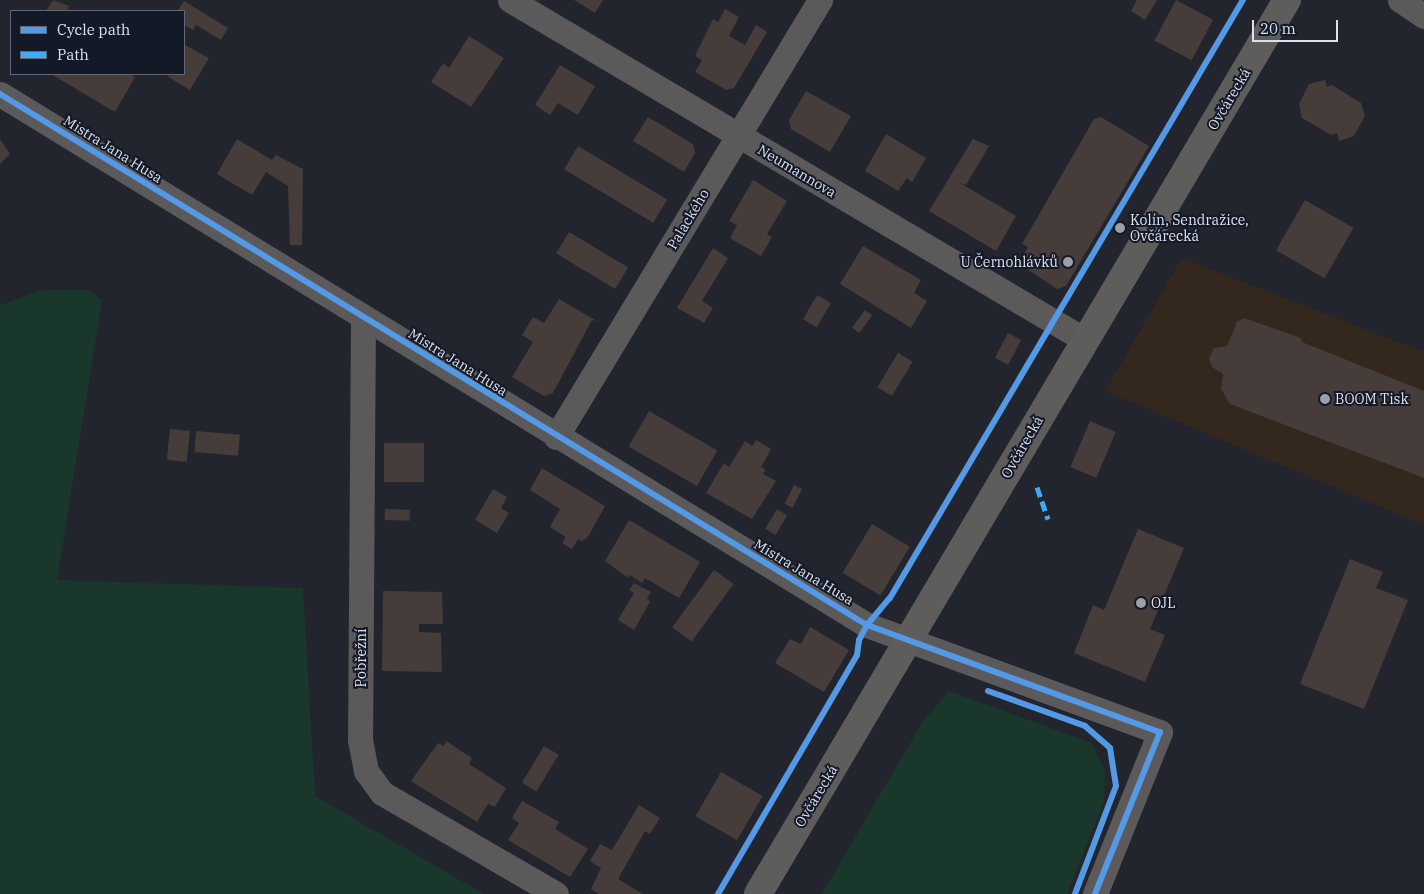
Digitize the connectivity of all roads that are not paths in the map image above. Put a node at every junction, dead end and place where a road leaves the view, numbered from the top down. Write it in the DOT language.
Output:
graph roads {
  1 [pos="510,0"];
  2 [pos="820,0"];
  3 [pos="1287,0"];
  4 [pos="1400,0"];
  5 [pos="1424,16"];
  6 [pos="0,94"];
  7 [pos="738,136"];
  8 [pos="363,317"];
  9 [pos="1085,340"];
  10 [pos="556,437"];
  11 [pos="908,640"];
  12 [pos="556,894"];
  13 [pos="758,894"];
  14 [pos="1095,894"];
  1 -- 7 [label="street, Neumannova"];
  2 -- 7 [label="street, Palackého"];
  3 -- 9 [label="main road, Ovčárecká"];
  4 -- 5 [label="street"];
  6 -- 8 [label="street, Mistra Jana Husa"];
  7 -- 9 [label="street, Neumannova"];
  7 -- 10 [label="street, Palackého"];
  8 -- 10 [label="street, Mistra Jana Husa"];
  8 -- 12 [label="street, Pobřežní"];
  9 -- 11 [label="main road, Ovčárecká"];
  10 -- 11 [label="street, Mistra Jana Husa"];
  11 -- 13 [label="main road, Ovčárecká"];
  11 -- 14 [label="street, Mistra Jana Husa"];
}
